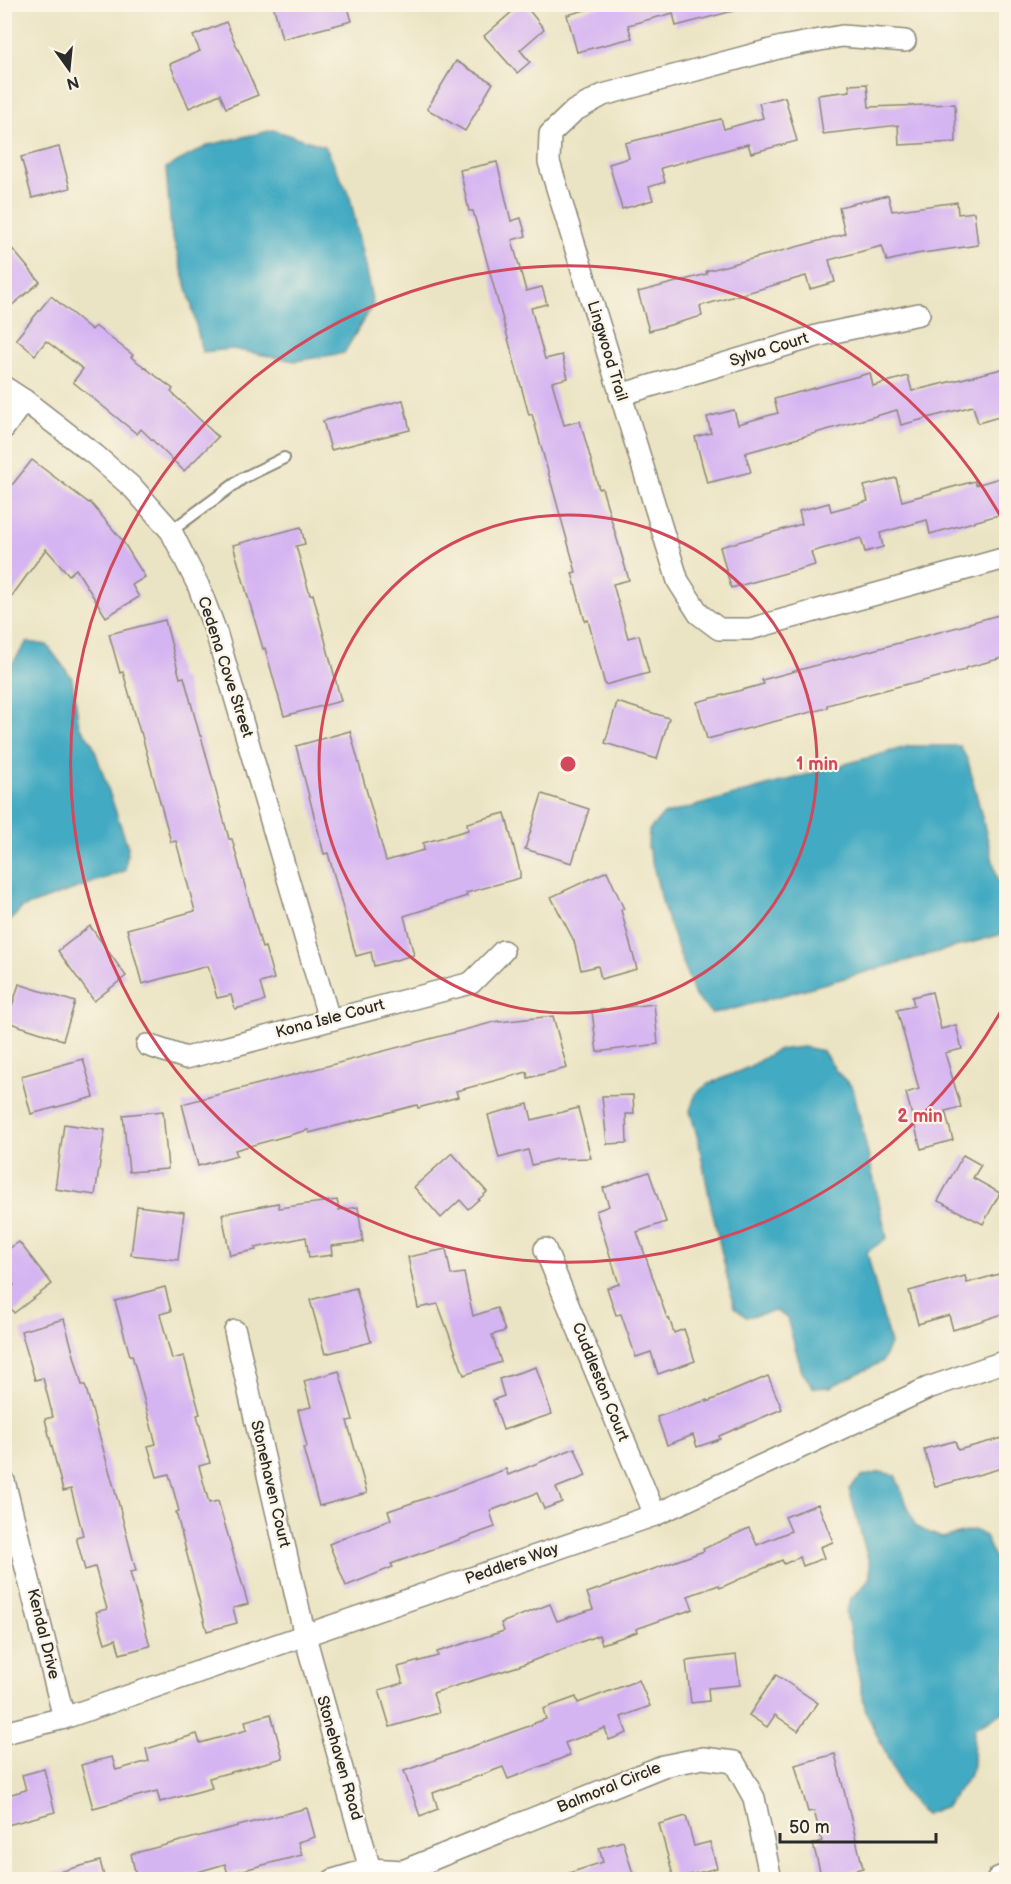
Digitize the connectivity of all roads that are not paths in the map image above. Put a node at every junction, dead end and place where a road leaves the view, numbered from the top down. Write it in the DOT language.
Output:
graph roads {
  1 [pos="905,41"];
  2 [pos="919,314"];
  3 [pos="4,387"];
  4 [pos="620,394"];
  5 [pos="24,400"];
  6 [pos="4,428"];
  7 [pos="284,458"];
  8 [pos="171,531"];
  9 [pos="1006,558"];
  10 [pos="503,951"];
  11 [pos="329,1019"];
  12 [pos="147,1046"];
  13 [pos="545,1250"];
  14 [pos="235,1331"];
  15 [pos="1006,1361"];
  16 [pos="5,1481"];
  17 [pos="655,1515"];
  18 [pos="305,1636"];
  19 [pos="64,1718"];
  20 [pos="4,1733"];
  21 [pos="371,1874"];
  22 [pos="333,1880"];
  23 [pos="771,1880"];
  1 -- 4 [label="street, Lingwood Trail"];
  2 -- 4 [label="street, Sylva Court"];
  3 -- 5 [label="street, Cedena Cove Street"];
  4 -- 9 [label="street, Lingwood Trail"];
  5 -- 6 [label="street"];
  5 -- 8 [label="street, Cedena Cove Street"];
  7 -- 8 [label="lane"];
  8 -- 11 [label="street, Cedena Cove Street"];
  10 -- 11 [label="street, Kona Isle Court"];
  11 -- 12 [label="street, Kona Isle Court"];
  13 -- 17 [label="street, Cuddleston Court"];
  14 -- 18 [label="street, Stonehaven Court"];
  15 -- 17 [label="street, Peddlers Way"];
  16 -- 19 [label="street, Kendal Drive"];
  17 -- 18 [label="street, Peddlers Way"];
  18 -- 19 [label="street, Peddlers Way"];
  18 -- 21 [label="street, Stonehaven Road"];
  19 -- 20 [label="street, Peddlers Way"];
  21 -- 22 [label="street"];
  21 -- 23 [label="street, Balmoral Circle"];
}
